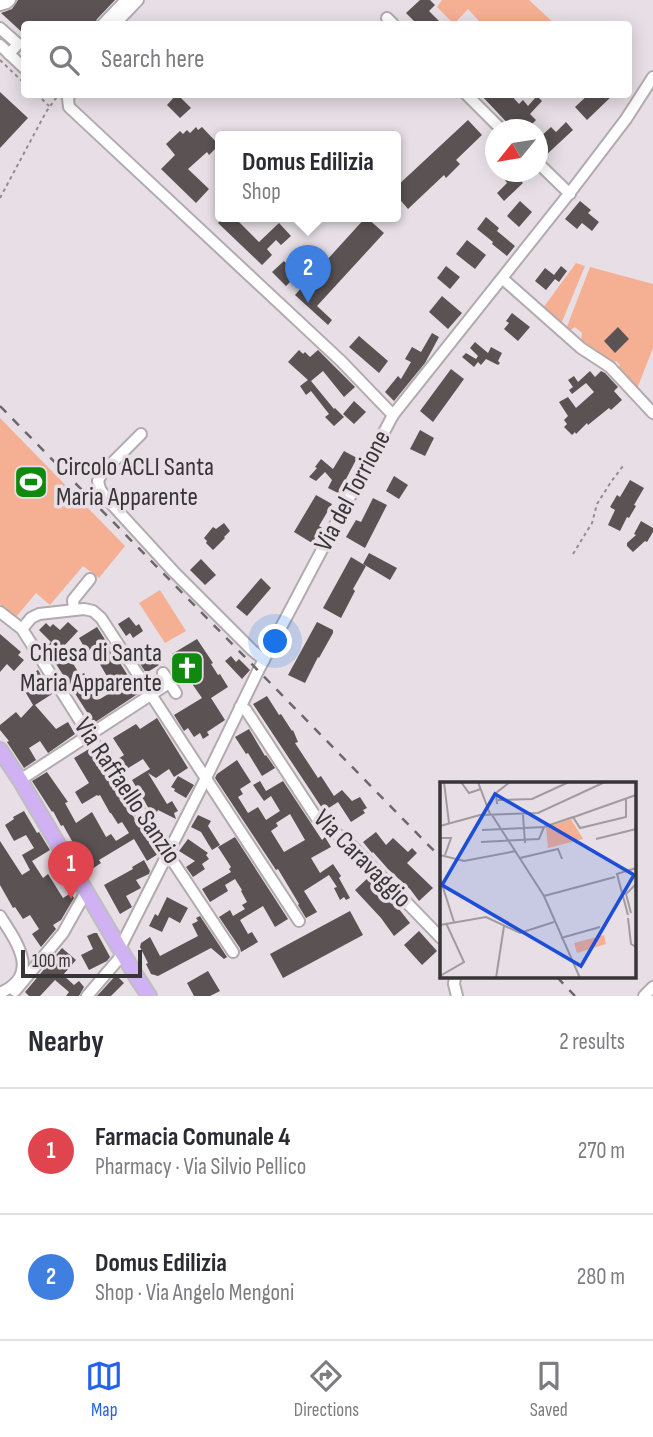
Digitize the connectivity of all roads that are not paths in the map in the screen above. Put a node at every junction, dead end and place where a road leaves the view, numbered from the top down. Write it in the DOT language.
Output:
graph roads {
  1 [pos="10,0"];
  2 [pos="126,0"];
  3 [pos="138,0"];
  4 [pos="0,5"];
  5 [pos="106,21"];
  6 [pos="118,21"];
  7 [pos="0,28"];
  8 [pos="0,46"];
  9 [pos="21,48"];
  10 [pos="5,57"];
  11 [pos="21,66"];
  12 [pos="653,77"];
  13 [pos="66,98"];
  14 [pos="470,98"];
  15 [pos="491,119"];
  16 [pos="548,173"];
  17 [pos="570,194"];
  18 [pos="503,279"];
  19 [pos="653,413"];
  20 [pos="393,415"];
  21 [pos="141,434"];
  22 [pos="90,579"];
  23 [pos="74,610"];
  24 [pos="0,611"];
  25 [pos="22,629"];
  26 [pos="264,660"];
  27 [pos="169,683"];
  28 [pos="152,694"];
  29 [pos="240,707"];
  30 [pos="89,735"];
  31 [pos="0,750"];
  32 [pos="206,778"];
  33 [pos="20,780"];
  34 [pos="168,853"];
  35 [pos="87,890"];
  36 [pos="0,916"];
  37 [pos="299,921"];
  38 [pos="440,937"];
  39 [pos="122,951"];
  40 [pos="233,952"];
  41 [pos="46,954"];
  42 [pos="23,960"];
  43 [pos="455,978"];
  44 [pos="653,987"];
  45 [pos="15,991"];
  46 [pos="0,993"];
  47 [pos="87,996"];
  48 [pos="149,996"];
  49 [pos="457,996"];
  50 [pos="644,996"];
  1 -- 4 [label="street"];
  2 -- 5 [label="street"];
  3 -- 6 [label="street"];
  7 -- 9 [label="street"];
  8 -- 10 [label="street"];
  9 -- 10 [label="street"];
  10 -- 11 [label="street"];
  12 -- 17 [label="street, Via del Torrione"];
  13 -- 20 [label="street"];
  14 -- 15 [label="street"];
  16 -- 17 [label="street"];
  17 -- 18 [label="street, Via del Torrione"];
  18 -- 19 [label="street"];
  18 -- 20 [label="street, Via del Torrione"];
  20 -- 26 [label="street, Via del Torrione"];
  21 -- 26 [label="street"];
  22 -- 23 [label="street"];
  23 -- 25 [label="street"];
  23 -- 28 [label="street"];
  24 -- 25 [label="street, Via Raffaello Sanzio"];
  25 -- 30 [label="street, Via Raffaello Sanzio"];
  26 -- 29 [label="street, Via del Torrione"];
  27 -- 28 [label="street"];
  28 -- 30 [label="street"];
  28 -- 32 [label="street"];
  29 -- 32 [label="street, Via del Torrione"];
  29 -- 38 [label="street, Via Caravaggio"];
  30 -- 33 [label="street"];
  30 -- 34 [label="street, Via Raffaello Sanzio"];
  31 -- 33 [label="main road"];
  32 -- 34 [label="street, Via del Torrione"];
  32 -- 37 [label="street"];
  33 -- 35 [label="main road"];
  34 -- 39 [label="street, Via del Torrione"];
  34 -- 40 [label="street, Via Raffaello Sanzio"];
  35 -- 39 [label="main road"];
  35 -- 41 [label="street"];
  36 -- 42 [label="street"];
  39 -- 47 [label="street, Via del Torrione"];
  39 -- 48 [label="main road"];
  41 -- 42 [label="street"];
  41 -- 45 [label="street"];
  42 -- 46 [label="street"];
  43 -- 49 [label="street"];
  44 -- 50 [label="street"];
}
